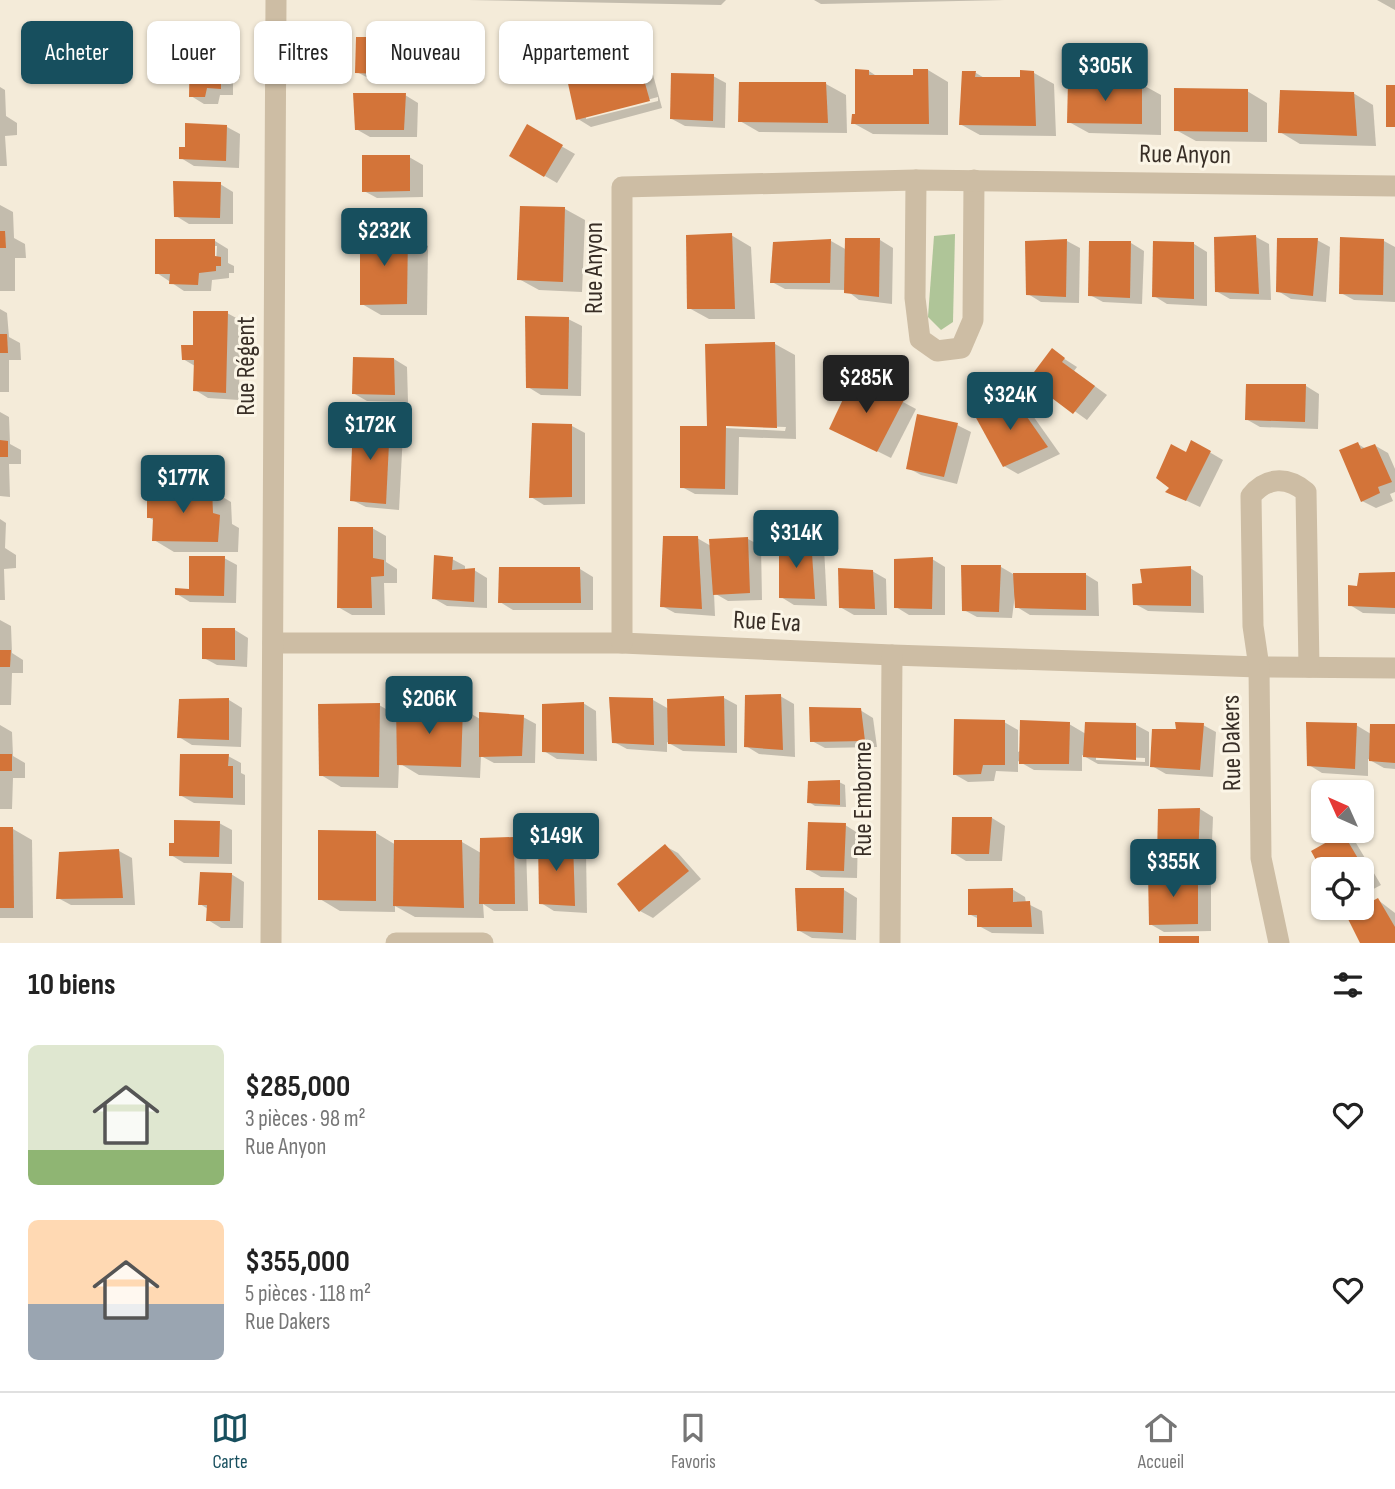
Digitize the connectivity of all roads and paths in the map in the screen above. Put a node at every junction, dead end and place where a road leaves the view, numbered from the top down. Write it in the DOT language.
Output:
graph roads {
  1 [pos="276,0"];
  2 [pos="916,180"];
  3 [pos="974,180"];
  4 [pos="1395,186"];
  5 [pos="273,643"];
  6 [pos="622,643"];
  7 [pos="892,655"];
  8 [pos="1259,667"];
  9 [pos="1309,667"];
  10 [pos="1395,668"];
  11 [pos="420,942"];
  12 [pos="271,943"];
  13 [pos="396,943"];
  14 [pos="483,943"];
  15 [pos="890,943"];
  16 [pos="1279,943"];
  1 -- 5 [label="street, Rue Régent"];
  2 -- 3 [label="street, Rue Anyon"];
  2 -- 3 [label="street"];
  2 -- 6 [label="street, Rue Anyon"];
  3 -- 4 [label="street, Rue Anyon"];
  5 -- 6 [label="street, Rue Eva"];
  5 -- 12 [label="street, Rue Régent"];
  6 -- 7 [label="street, Rue Eva"];
  7 -- 8 [label="street, Rue Eva"];
  7 -- 15 [label="street, Rue Emborne"];
  8 -- 9 [label="street, Rue Eva"];
  8 -- 9 [label="street"];
  8 -- 16 [label="street, Rue Dakers"];
  9 -- 10 [label="street, Rue Eva"];
  11 -- 13 [label="street"];
  11 -- 14 [label="street"];
}
